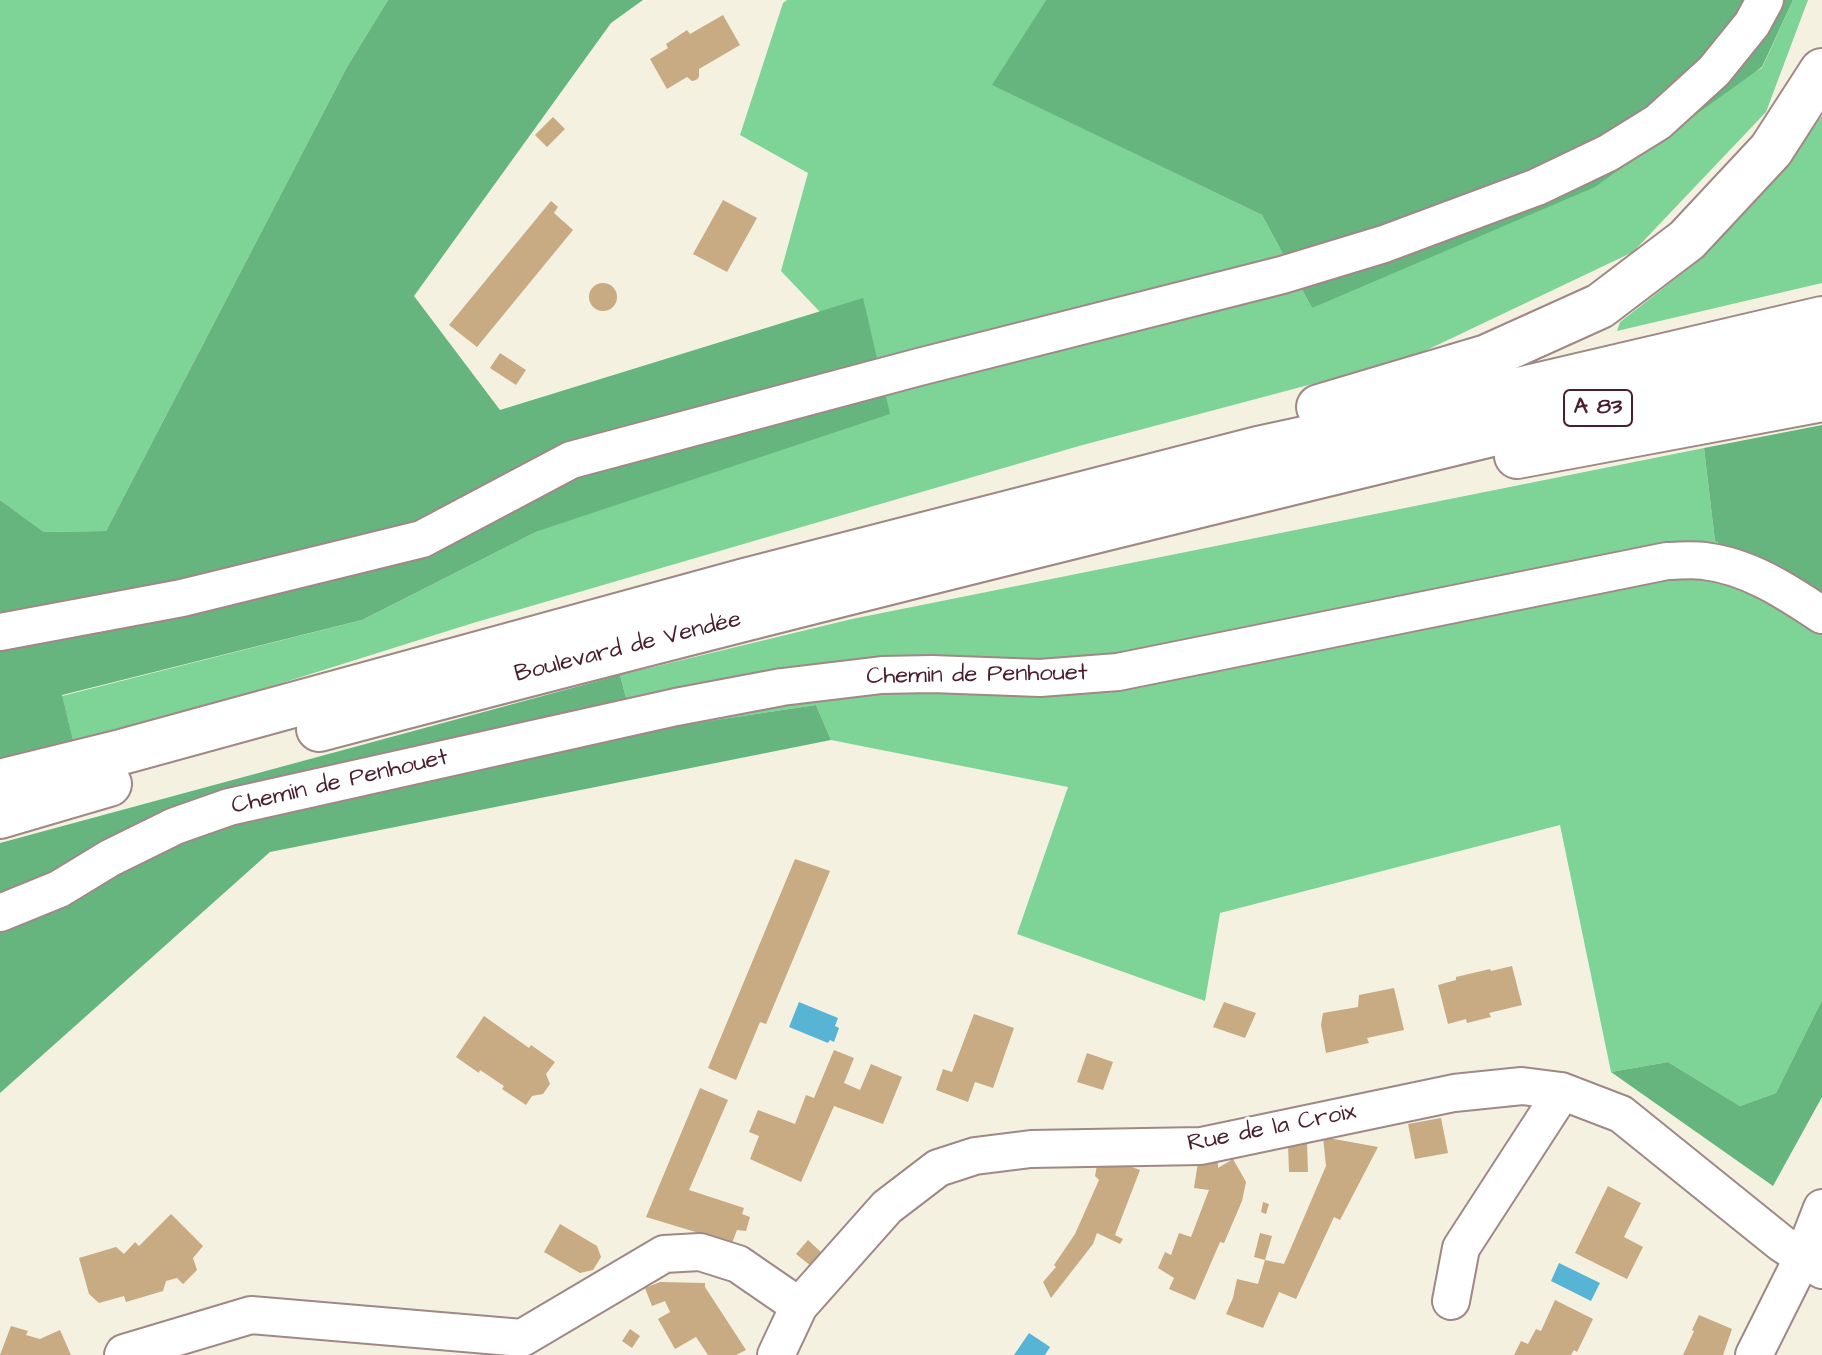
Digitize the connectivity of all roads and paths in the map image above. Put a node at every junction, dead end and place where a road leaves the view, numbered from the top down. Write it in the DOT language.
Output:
graph roads {
  1 [pos="1765,0"];
  2 [pos="1822,71"];
  3 [pos="1822,319"];
  4 [pos="1822,355"];
  5 [pos="1822,399"];
  6 [pos="1372,443"];
  7 [pos="1258,449"];
  8 [pos="1259,492"];
  9 [pos="1822,615"];
  10 [pos="0,632"];
  11 [pos="0,782"];
  12 [pos="0,816"];
  13 [pos="0,913"];
  14 [pos="1561,1091"];
  15 [pos="1822,1208"];
  16 [pos="1812,1263"];
  17 [pos="1451,1301"];
  18 [pos="799,1306"];
  19 [pos="123,1355"];
  20 [pos="776,1355"];
  21 [pos="1754,1355"];
  1 -- 10 [label="street"];
  2 -- 7 [label="highway"];
  3 -- 6 [label="highway, A 83"];
  4 -- 6 [label="highway, A 83"];
  5 -- 8 [label="highway"];
  6 -- 7 [label="highway, Boulevard de Vendée"];
  6 -- 8 [label="highway, Boulevard de Vendée"];
  7 -- 11 [label="highway, Boulevard de Vendée"];
  8 -- 12 [label="highway, Boulevard de Vendée"];
  9 -- 13 [label="street, Chemin de Penhouet"];
  14 -- 16 [label="street, Rue de la Croix"];
  14 -- 17 [label="street"];
  14 -- 18 [label="street, Rue de la Croix"];
  15 -- 16 [label="street"];
  16 -- 21 [label="street"];
  18 -- 19 [label="street"];
  18 -- 20 [label="street, Rue de la Croix"];
}
